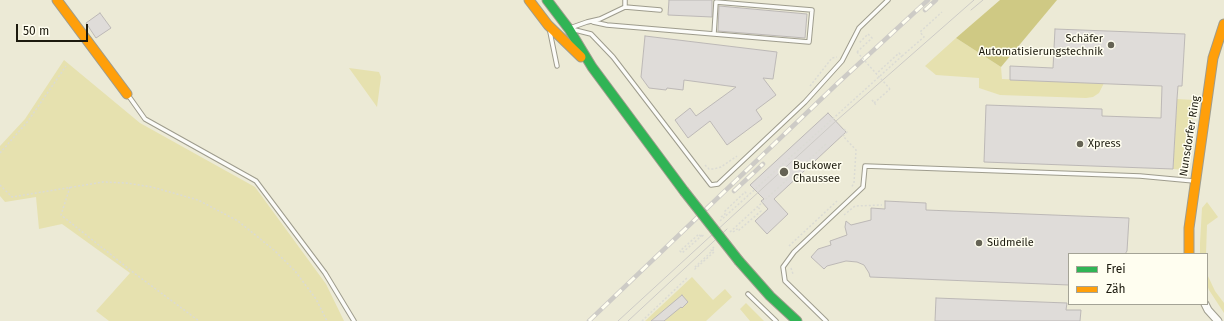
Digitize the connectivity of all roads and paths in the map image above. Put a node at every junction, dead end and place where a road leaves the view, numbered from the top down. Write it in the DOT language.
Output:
graph roads {
  1 [pos="57,0"];
  2 [pos="529,0"];
  3 [pos="547,0"];
  4 [pos="626,0"];
  5 [pos="888,0"];
  6 [pos="625,7"];
  7 [pos="660,10"];
  8 [pos="942,12"];
  9 [pos="593,22"];
  10 [pos="1224,24"];
  11 [pos="551,25"];
  12 [pos="565,28"];
  13 [pos="714,34"];
  14 [pos="872,38"];
  15 [pos="902,56"];
  16 [pos="832,58"];
  17 [pos="66,66"];
  18 [pos="557,66"];
  19 [pos="592,67"];
  20 [pos="876,74"];
  21 [pos="808,88"];
  22 [pos="127,94"];
  23 [pos="872,100"];
  24 [pos="874,103"];
  25 [pos="876,105"];
  26 [pos="844,129"];
  27 [pos="826,144"];
  28 [pos="0,152"];
  29 [pos="741,154"];
  30 [pos="703,163"];
  31 [pos="1195,181"];
  32 [pos="0,185"];
  33 [pos="70,187"];
  34 [pos="846,193"];
  35 [pos="748,196"];
  36 [pos="840,198"];
  37 [pos="882,205"];
  38 [pos="758,207"];
  39 [pos="843,216"];
  40 [pos="721,217"];
  41 [pos="719,221"];
  42 [pos="707,232"];
  43 [pos="733,232"];
  44 [pos="702,235"];
  45 [pos="726,236"];
  46 [pos="716,245"];
  47 [pos="714,250"];
  48 [pos="794,252"];
  49 [pos="1190,253"];
  50 [pos="793,274"];
  51 [pos="687,278"];
  52 [pos="748,294"];
  53 [pos="1206,305"];
  54 [pos="199,321"];
  55 [pos="328,321"];
  56 [pos="354,321"];
  57 [pos="642,321"];
  58 [pos="776,321"];
  59 [pos="797,321"];
  60 [pos="826,321"];
  61 [pos="1218,321"];
  1 -- 22 [label="main road"];
  2 -- 11 [label="main road"];
  3 -- 12 [label="main road"];
  4 -- 6 [label="lane"];
  5 -- 12 [label="lane"];
  6 -- 7 [label="lane"];
  6 -- 9 [label="lane"];
  8 -- 15 [label="path"];
  9 -- 12 [label="lane"];
  9 -- 13 [label="lane"];
  10 -- 31 [label="main road, Nunsdorfer Ring"];
  11 -- 18 [label="lane"];
  11 -- 19 [label="main road"];
  12 -- 19 [label="main road"];
  13 -- 13 [label="lane"];
  14 -- 20 [label="path, bridge"];
  15 -- 20 [label="path"];
  15 -- 35 [label="path"];
  16 -- 21 [label="path"];
  17 -- 28 [label="path"];
  19 -- 59 [label="main road, bridge"];
  20 -- 24 [label="path, bridge"];
  22 -- 56 [label="lane"];
  23 -- 24 [label="path"];
  24 -- 25 [label="path"];
  26 -- 34 [label="path"];
  27 -- 38 [label="path"];
  29 -- 30 [label="path"];
  31 -- 48 [label="lane"];
  31 -- 49 [label="main road, Nunsdorfer Ring"];
  32 -- 33 [label="path"];
  33 -- 54 [label="path"];
  33 -- 55 [label="path"];
  35 -- 40 [label="path"];
  35 -- 41 [label="path"];
  36 -- 48 [label="path"];
  37 -- 39 [label="path"];
  38 -- 43 [label="path"];
  38 -- 45 [label="path"];
  42 -- 44 [label="path"];
  46 -- 47 [label="path"];
  48 -- 50 [label="path"];
  48 -- 60 [label="lane"];
  51 -- 57 [label="path"];
  52 -- 58 [label="lane"];
  53 -- 61 [label="street"];
}
